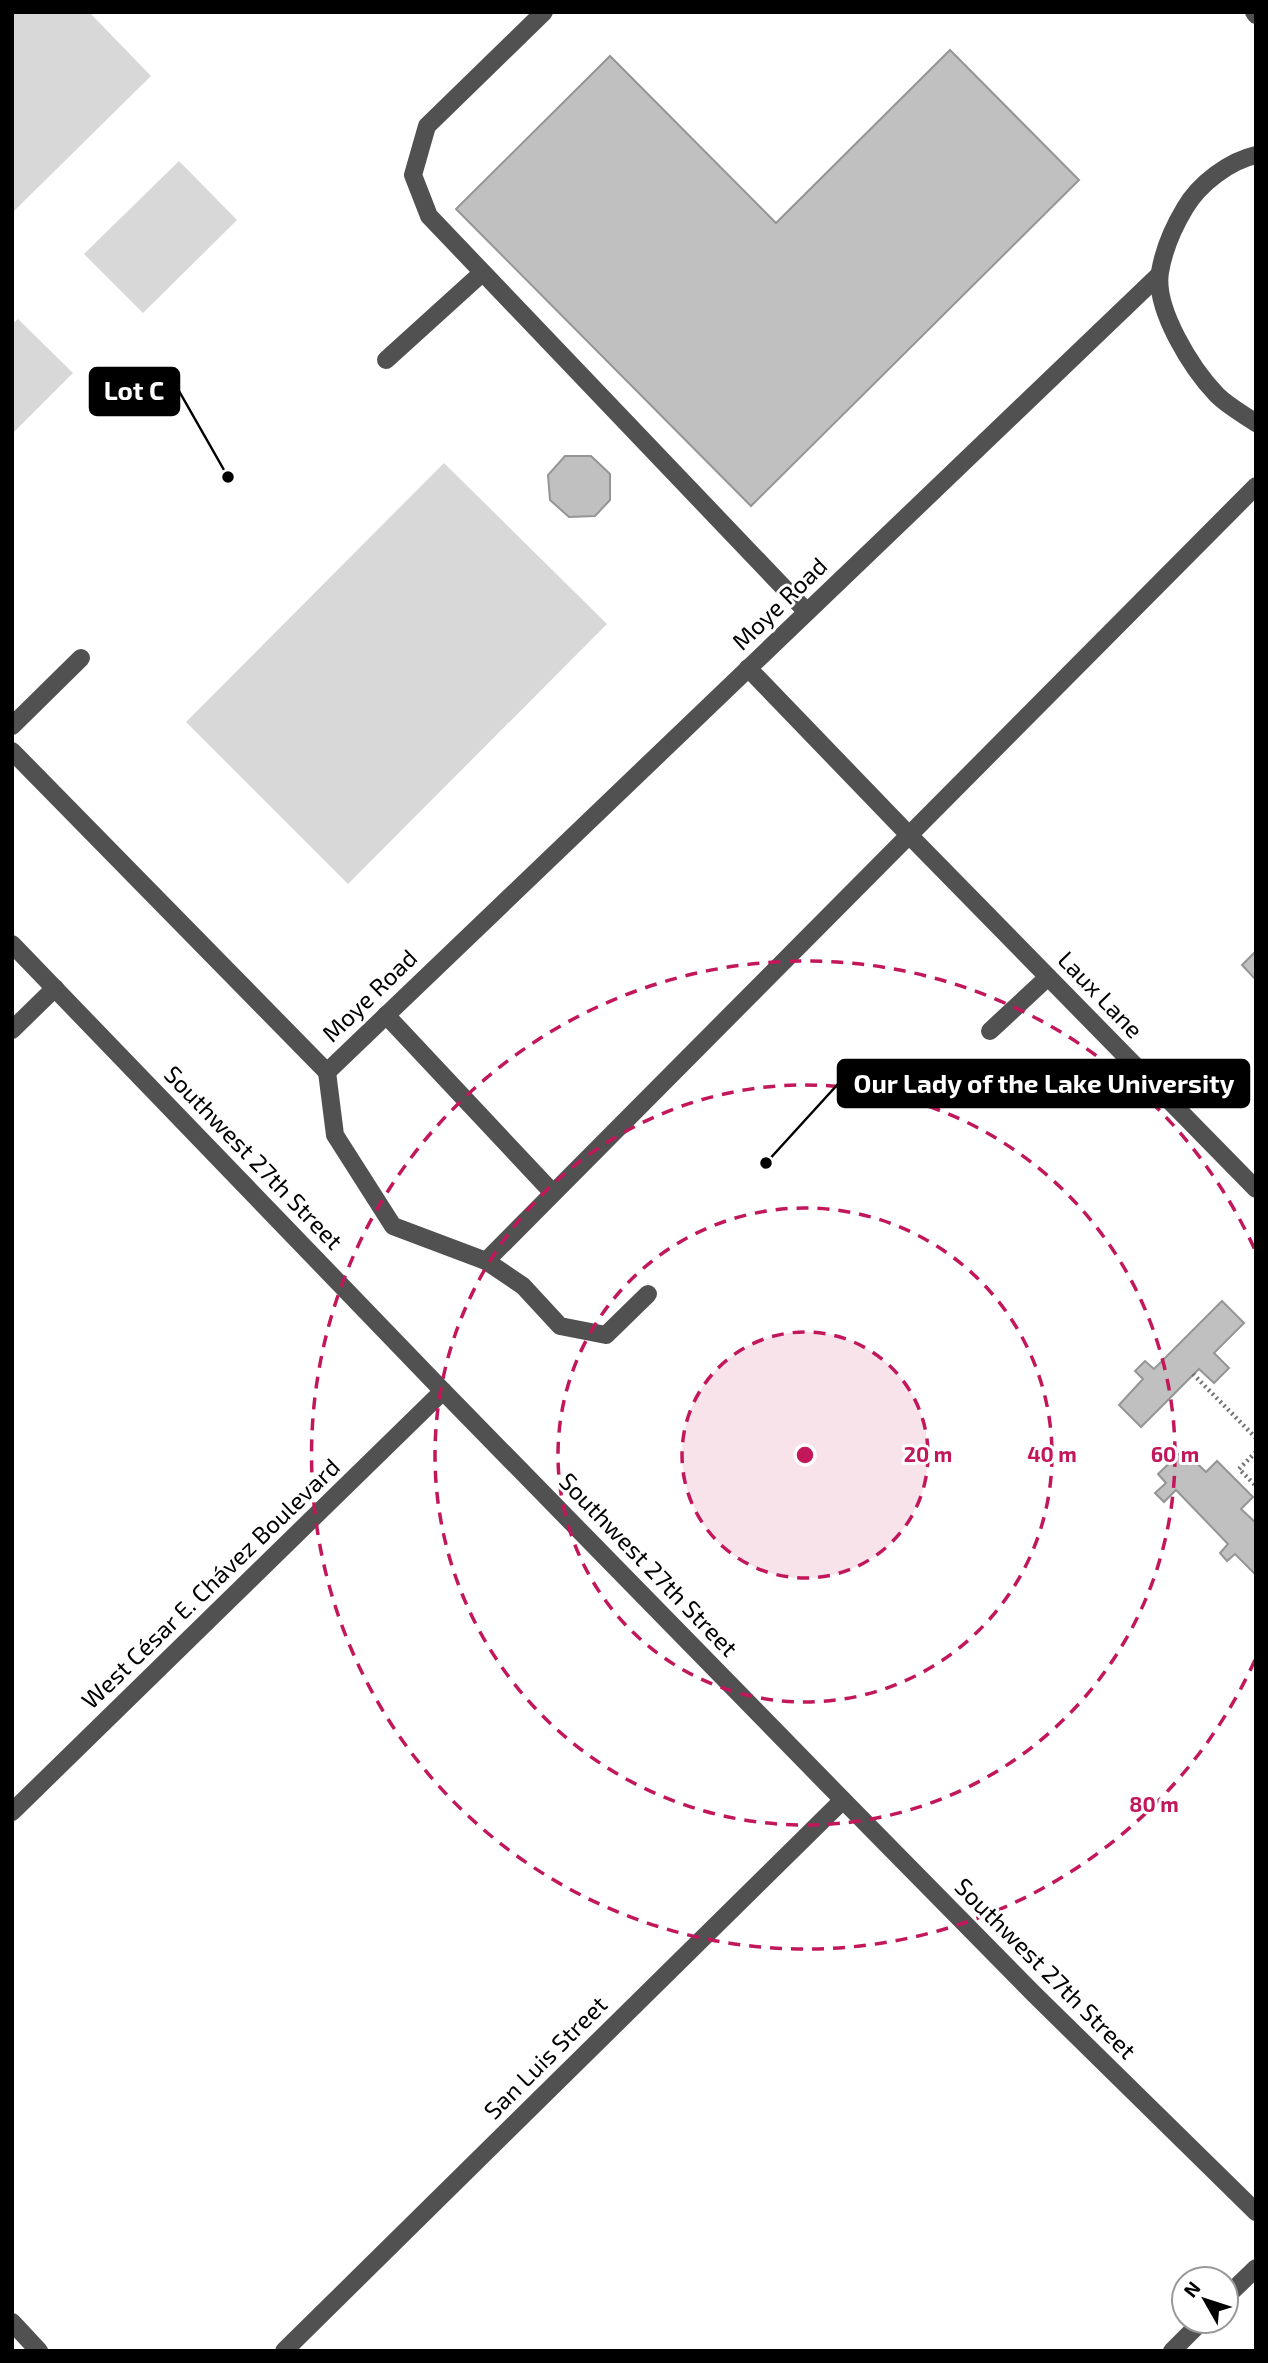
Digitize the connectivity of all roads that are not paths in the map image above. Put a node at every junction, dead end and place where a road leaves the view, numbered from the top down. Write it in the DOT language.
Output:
graph roads {
  1 [pos="544,12"];
  2 [pos="1256,155"];
  3 [pos="482,272"];
  4 [pos="1159,275"];
  5 [pos="386,360"];
  6 [pos="1256,424"];
  7 [pos="1256,486"];
  8 [pos="807,612"];
  9 [pos="81,658"];
  10 [pos="748,668"];
  11 [pos="12,726"];
  12 [pos="12,751"];
  13 [pos="909,835"];
  14 [pos="12,944"];
  15 [pos="1048,976"];
  16 [pos="55,988"];
  17 [pos="386,1015"];
  18 [pos="12,1030"];
  19 [pos="990,1031"];
  20 [pos="327,1072"];
  21 [pos="1256,1189"];
  22 [pos="553,1193"];
  23 [pos="486,1261"];
  24 [pos="648,1294"];
  25 [pos="443,1391"];
  26 [pos="843,1800"];
  27 [pos="12,1812"];
  28 [pos="1256,2213"];
  29 [pos="1256,2268"];
  30 [pos="1240,2283"];
  31 [pos="12,2322"];
  32 [pos="1188,2335"];
  33 [pos="39,2351"];
  34 [pos="285,2351"];
  35 [pos="1172,2351"];
  1 -- 3 [label="street"];
  2 -- 4 [label="street"];
  3 -- 5 [label="street"];
  3 -- 8 [label="street"];
  4 -- 6 [label="street"];
  4 -- 8 [label="street, Moye Road"];
  7 -- 13 [label="street"];
  8 -- 10 [label="street, Moye Road"];
  9 -- 11 [label="street"];
  10 -- 13 [label="street, Laux Lane"];
  10 -- 17 [label="street, Moye Road"];
  12 -- 20 [label="street"];
  13 -- 15 [label="street, Laux Lane"];
  13 -- 22 [label="street"];
  14 -- 16 [label="street, Southwest 27th Street"];
  15 -- 19 [label="street"];
  15 -- 21 [label="street, Laux Lane"];
  16 -- 18 [label="street"];
  16 -- 25 [label="street, Southwest 27th Street"];
  17 -- 20 [label="street, Moye Road"];
  17 -- 22 [label="street"];
  20 -- 23 [label="street, Moye Road"];
  22 -- 23 [label="street"];
  23 -- 24 [label="street, Moye Road"];
  25 -- 26 [label="street, Southwest 27th Street"];
  25 -- 27 [label="street, West César E. Chávez Boulevard"];
  26 -- 28 [label="street, Southwest 27th Street"];
  26 -- 34 [label="street, San Luis Street"];
  29 -- 30 [label="street"];
  31 -- 33 [label="street"];
  32 -- 35 [label="street"];
}
